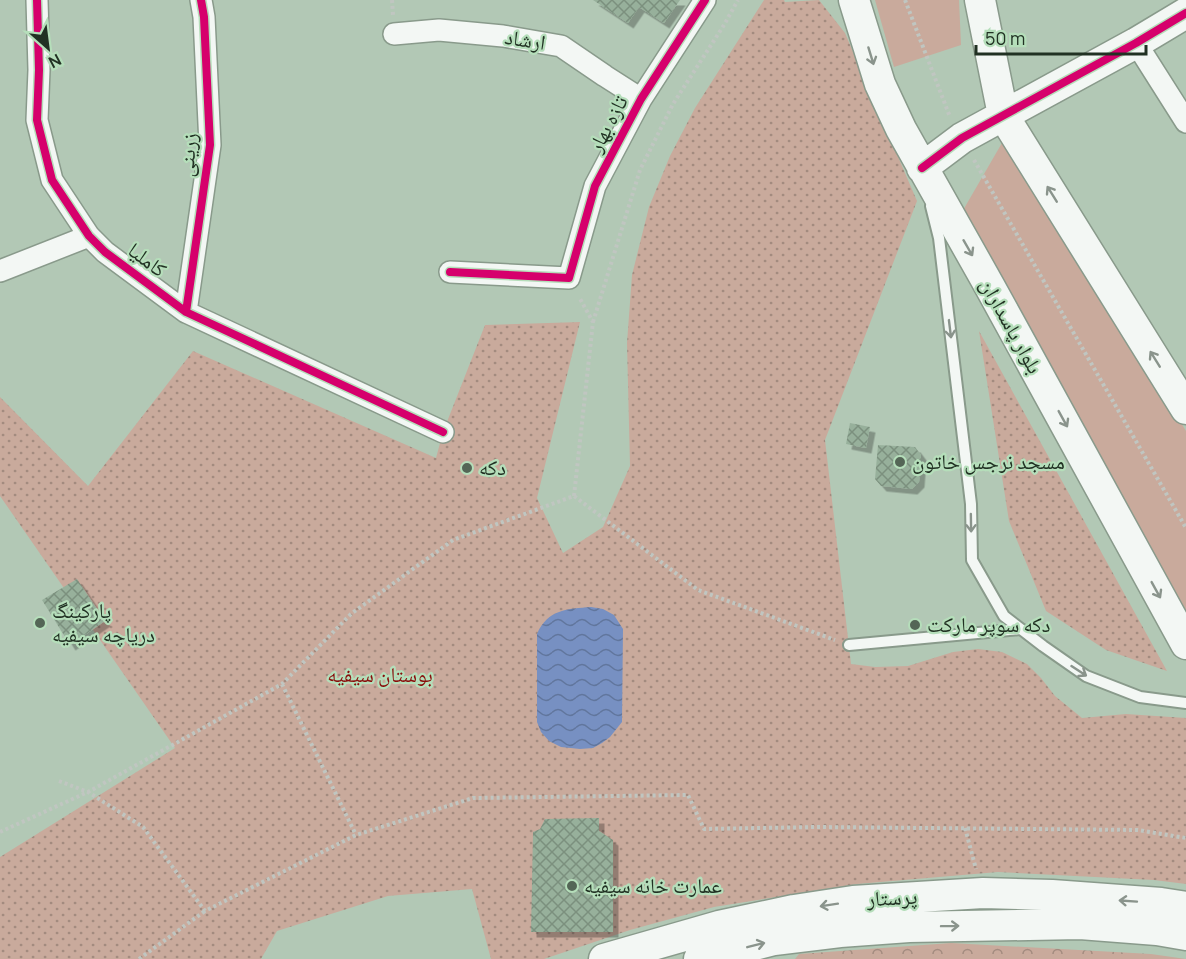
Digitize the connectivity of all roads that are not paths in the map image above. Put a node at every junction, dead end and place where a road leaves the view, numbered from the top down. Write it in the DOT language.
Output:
graph roads {
  1 [pos="37,0"];
  2 [pos="201,0"];
  3 [pos="705,0"];
  4 [pos="854,0"];
  5 [pos="980,0"];
  6 [pos="1186,13"];
  7 [pos="394,34"];
  8 [pos="1136,43"];
  9 [pos="642,99"];
  10 [pos="1003,115"];
  11 [pos="1186,123"];
  12 [pos="922,168"];
  13 [pos="89,236"];
  14 [pos="0,271"];
  15 [pos="450,272"];
  16 [pos="186,312"];
  17 [pos="1186,409"];
  18 [pos="443,432"];
  19 [pos="1021,629"];
  20 [pos="1186,644"];
  21 [pos="849,645"];
  22 [pos="1186,703"];
  23 [pos="1186,907"];
  24 [pos="1186,935"];
  25 [pos="604,959"];
  26 [pos="699,959"];
  1 -- 13 [label="street, کاملیا"];
  2 -- 16 [label="street, زرینی"];
  3 -- 9 [label="street, تازه بهار"];
  4 -- 12 [label="main road, بلوار پاسداران, one-way"];
  5 -- 10 [label="main road"];
  6 -- 8 [label="main road"];
  7 -- 9 [label="street, ارشاد"];
  8 -- 10 [label="main road"];
  8 -- 11 [label="street"];
  9 -- 15 [label="street, تازه بهار"];
  10 -- 12 [label="main road"];
  17 -- 10 [label="main road, one-way"];
  12 -- 19 [label="lane, one-way"];
  12 -- 20 [label="main road, بلوار پاسداران, one-way"];
  13 -- 14 [label="street"];
  13 -- 16 [label="street, کاملیا"];
  16 -- 18 [label="street, کاملیا"];
  19 -- 21 [label="lane"];
  19 -- 22 [label="lane, one-way"];
  23 -- 25 [label="main road, پرستار, one-way"];
  26 -- 24 [label="main road, پرستار, one-way"];
}
